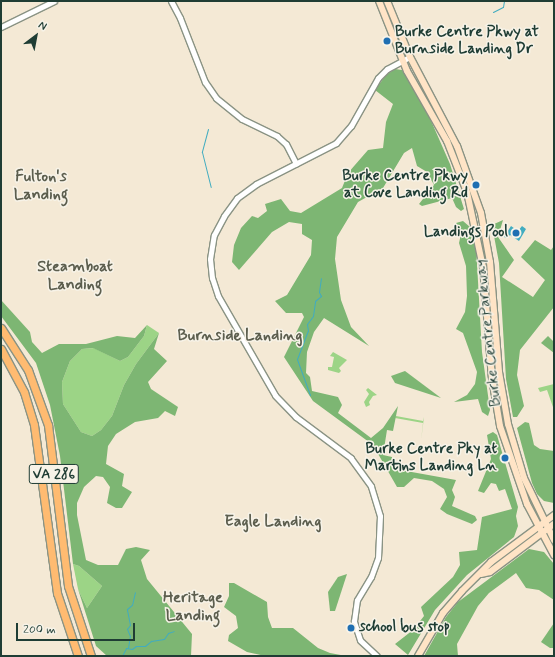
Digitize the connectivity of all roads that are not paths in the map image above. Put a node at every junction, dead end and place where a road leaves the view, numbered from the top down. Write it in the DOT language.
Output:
graph roads {
  1 [pos="54,1"];
  2 [pos="170,1"];
  3 [pos="379,1"];
  4 [pos="387,1"];
  5 [pos="1,27"];
  6 [pos="410,57"];
  7 [pos="403,61"];
  8 [pos="296,164"];
  9 [pos="1,328"];
  10 [pos="1,349"];
  11 [pos="508,424"];
  12 [pos="500,426"];
  13 [pos="554,515"];
  14 [pos="544,522"];
  15 [pos="554,524"];
  16 [pos="547,529"];
  17 [pos="539,530"];
  18 [pos="554,540"];
  19 [pos="554,555"];
  20 [pos="78,656"];
  21 [pos="91,656"];
  22 [pos="377,656"];
  23 [pos="418,656"];
  1 -- 5 [label="street"];
  2 -- 8 [label="street"];
  3 -- 7 [label="main road, Burke Centre Parkway"];
  4 -- 6 [label="main road, Burke Centre Parkway"];
  6 -- 7 [label="street"];
  6 -- 11 [label="main road, Burke Centre Parkway"];
  7 -- 8 [label="street"];
  7 -- 12 [label="main road, Burke Centre Parkway"];
  8 -- 22 [label="street"];
  9 -- 21 [label="highway, VA 286"];
  10 -- 20 [label="highway, VA 286"];
  11 -- 12 [label="main road"];
  11 -- 14 [label="main road, Burke Centre Parkway"];
  12 -- 17 [label="main road, Burke Centre Parkway"];
  13 -- 14 [label="main road"];
  14 -- 16 [label="main road, Burke Centre Parkway"];
  14 -- 17 [label="main road"];
  15 -- 16 [label="main road"];
  16 -- 17 [label="main road"];
  16 -- 18 [label="main road, Burke Centre Parkway"];
  17 -- 19 [label="main road, Burke Centre Parkway"];
  17 -- 23 [label="main road"];
}
